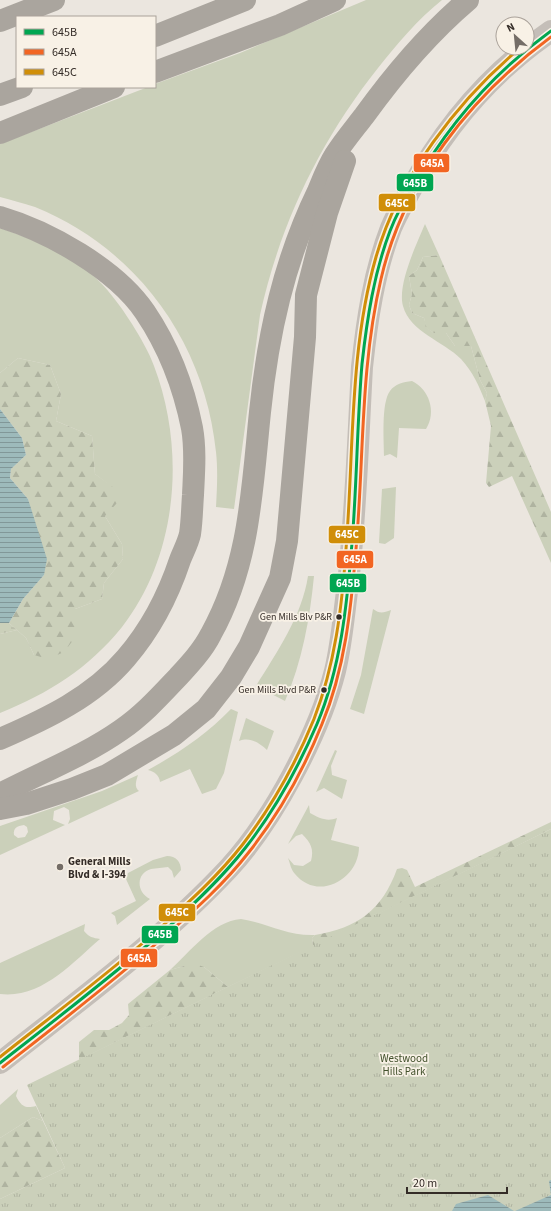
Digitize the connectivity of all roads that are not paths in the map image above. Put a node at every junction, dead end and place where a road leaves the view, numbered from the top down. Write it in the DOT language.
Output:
graph roads {
  1 [pos="54,0"];
  2 [pos="245,0"];
  3 [pos="336,0"];
  4 [pos="468,0"];
  5 [pos="0,21"];
  6 [pos="551,31"];
  7 [pos="156,36"];
  8 [pos="156,72"];
  9 [pos="19,88"];
  10 [pos="112,88"];
  11 [pos="0,95"];
  12 [pos="364,115"];
  13 [pos="0,133"];
  14 [pos="0,217"];
  15 [pos="0,739"];
  16 [pos="0,794"];
  17 [pos="0,809"];
  18 [pos="0,1063"];
  1 -- 5 [label="highway"];
  2 -- 7 [label="highway"];
  3 -- 8 [label="highway"];
  4 -- 12 [label="highway"];
  6 -- 18 [label="street"];
  9 -- 11 [label="highway"];
  10 -- 13 [label="highway"];
  12 -- 16 [label="highway"];
  12 -- 17 [label="highway"];
  14 -- 15 [label="highway"];
}
